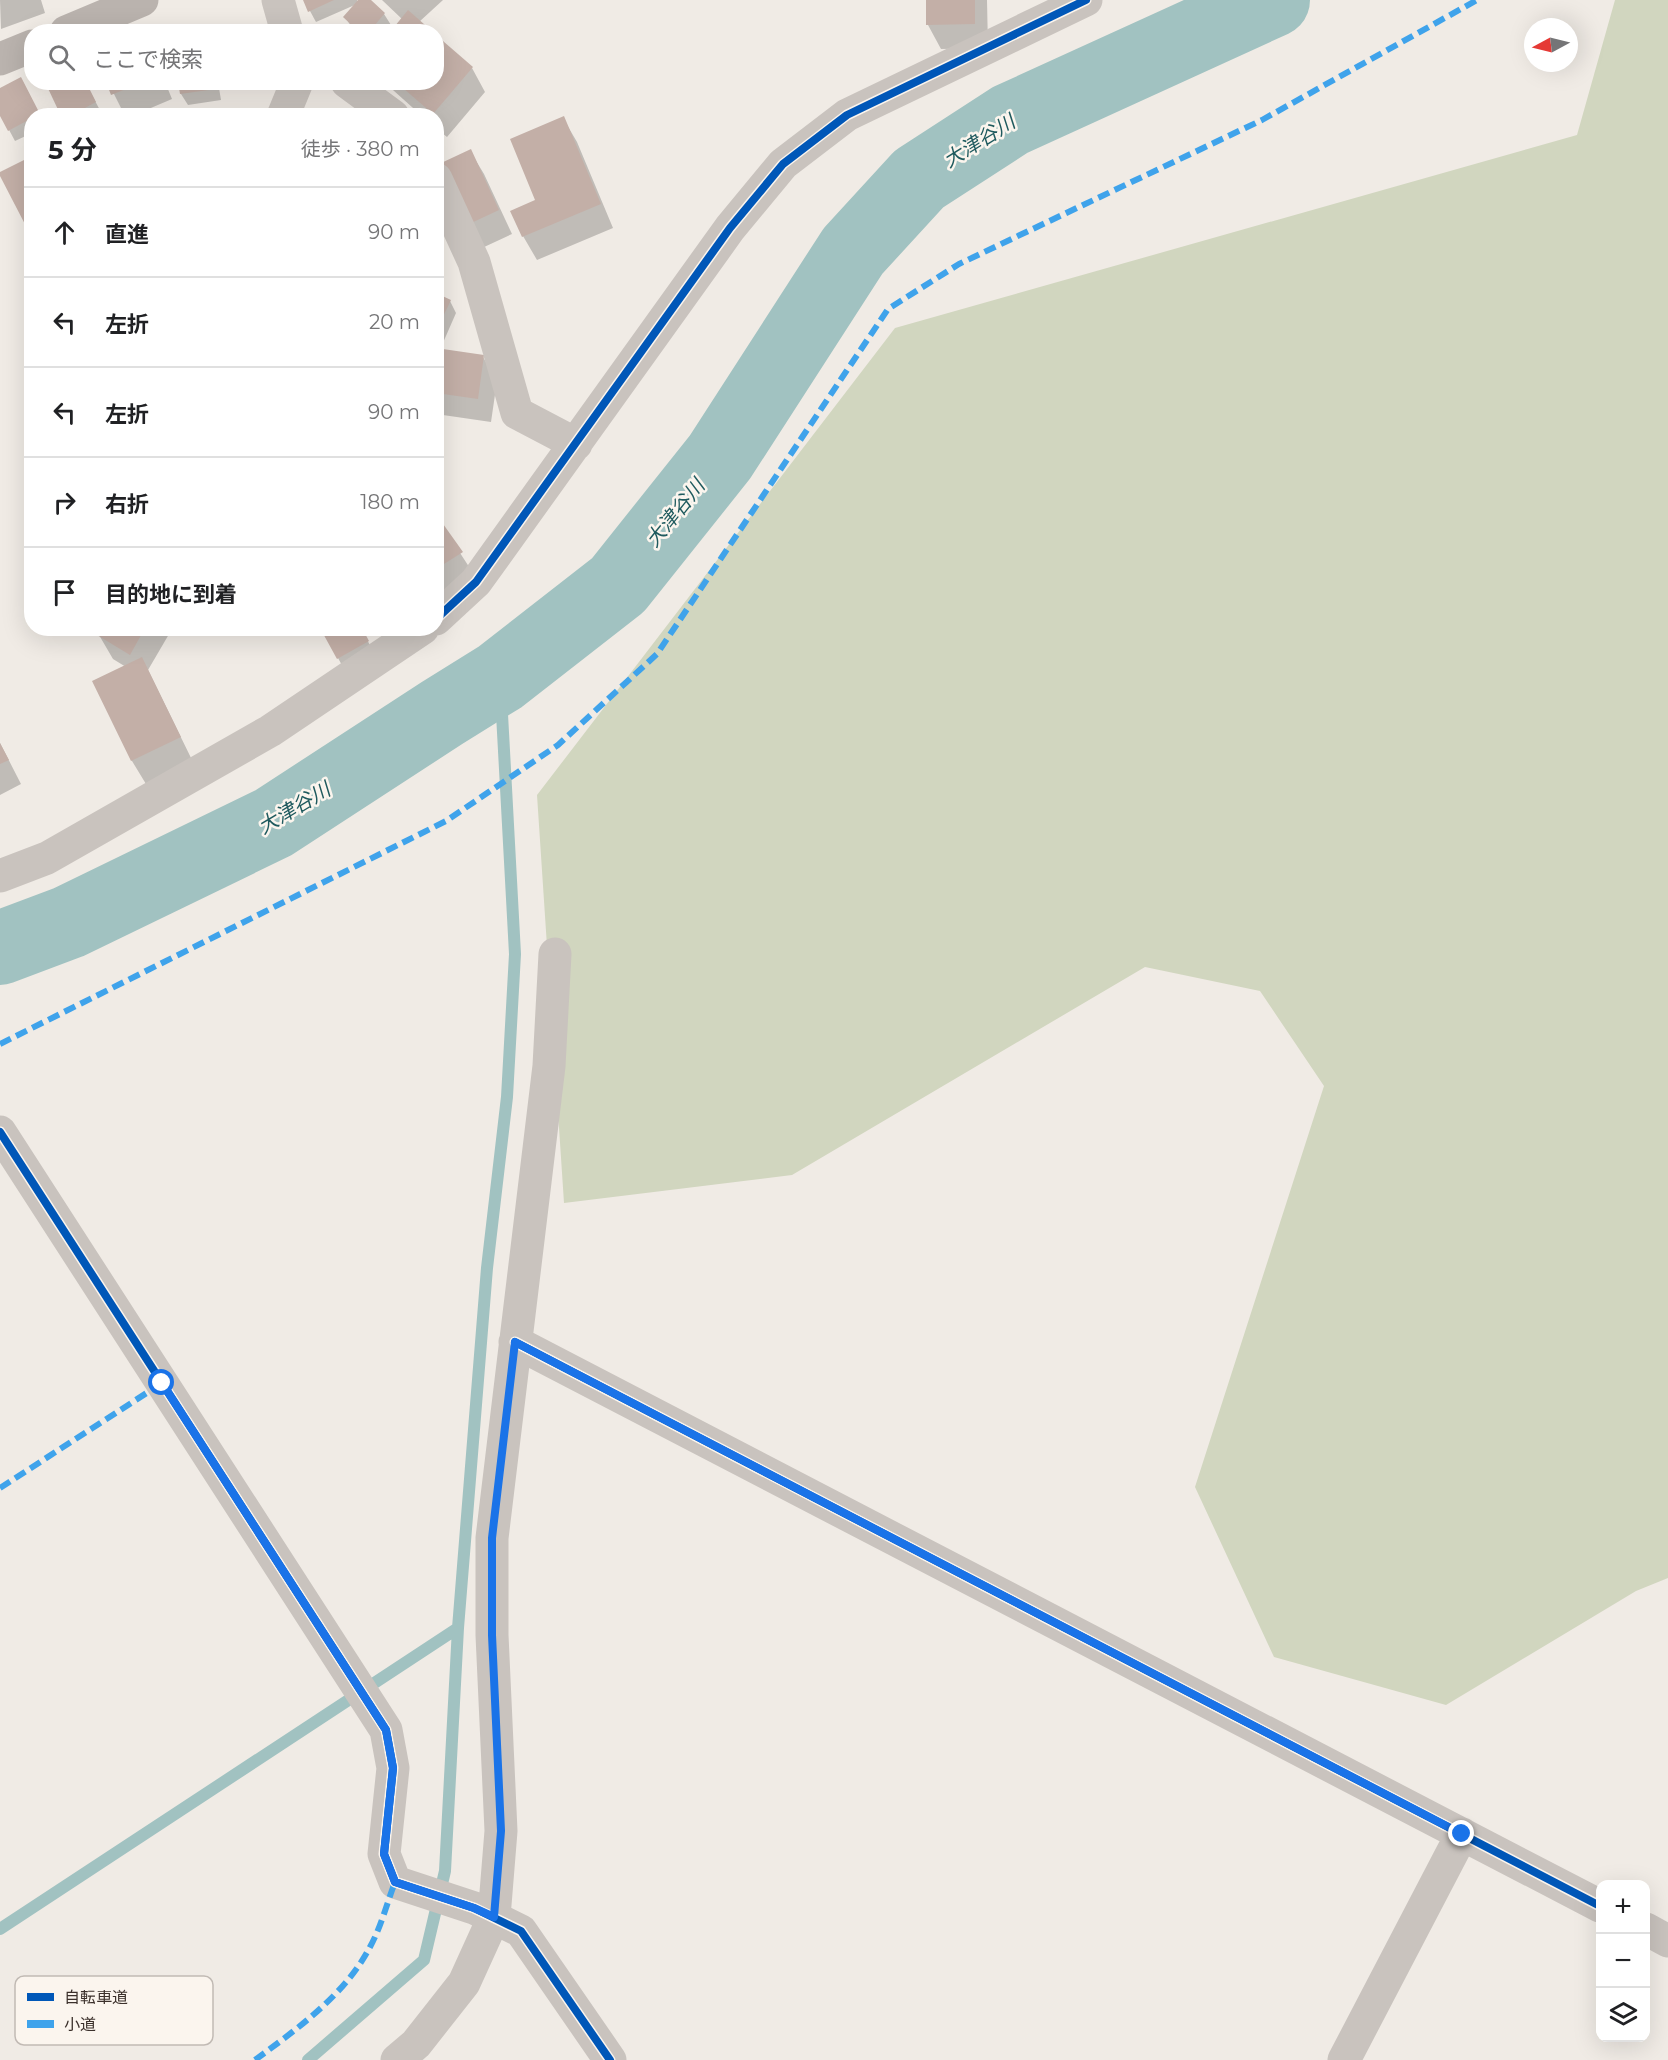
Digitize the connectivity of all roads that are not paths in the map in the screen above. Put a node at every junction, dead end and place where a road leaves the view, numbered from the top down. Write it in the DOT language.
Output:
graph roads {
  1 [pos="142,0"];
  2 [pos="278,0"];
  3 [pos="1086,0"];
  4 [pos="85,24"];
  5 [pos="286,24"];
  6 [pos="24,49"];
  7 [pos="0,59"];
  8 [pos="294,90"];
  9 [pos="358,90"];
  10 [pos="286,108"];
  11 [pos="382,108"];
  12 [pos="444,196"];
  13 [pos="576,444"];
  14 [pos="444,612"];
  15 [pos="411,636"];
  16 [pos="0,876"];
  17 [pos="555,954"];
  18 [pos="0,1132"];
  19 [pos="515,1342"];
  20 [pos="1462,1834"];
  21 [pos="1596,1904"];
  22 [pos="484,1912"];
  23 [pos="1650,1931"];
  24 [pos="1668,1941"];
  25 [pos="397,2060"];
  26 [pos="610,2060"];
  27 [pos="1344,2060"];
  1 -- 4 [label="main road"];
  2 -- 5 [label="street"];
  3 -- 13 [label="street"];
  6 -- 7 [label="main road"];
  8 -- 10 [label="street"];
  9 -- 11 [label="street"];
  12 -- 13 [label="street"];
  13 -- 14 [label="street"];
  15 -- 16 [label="street"];
  17 -- 19 [label="street"];
  18 -- 22 [label="street"];
  19 -- 20 [label="street"];
  19 -- 22 [label="street"];
  20 -- 21 [label="street"];
  20 -- 27 [label="street"];
  22 -- 25 [label="street"];
  22 -- 26 [label="street"];
  23 -- 24 [label="street"];
}
